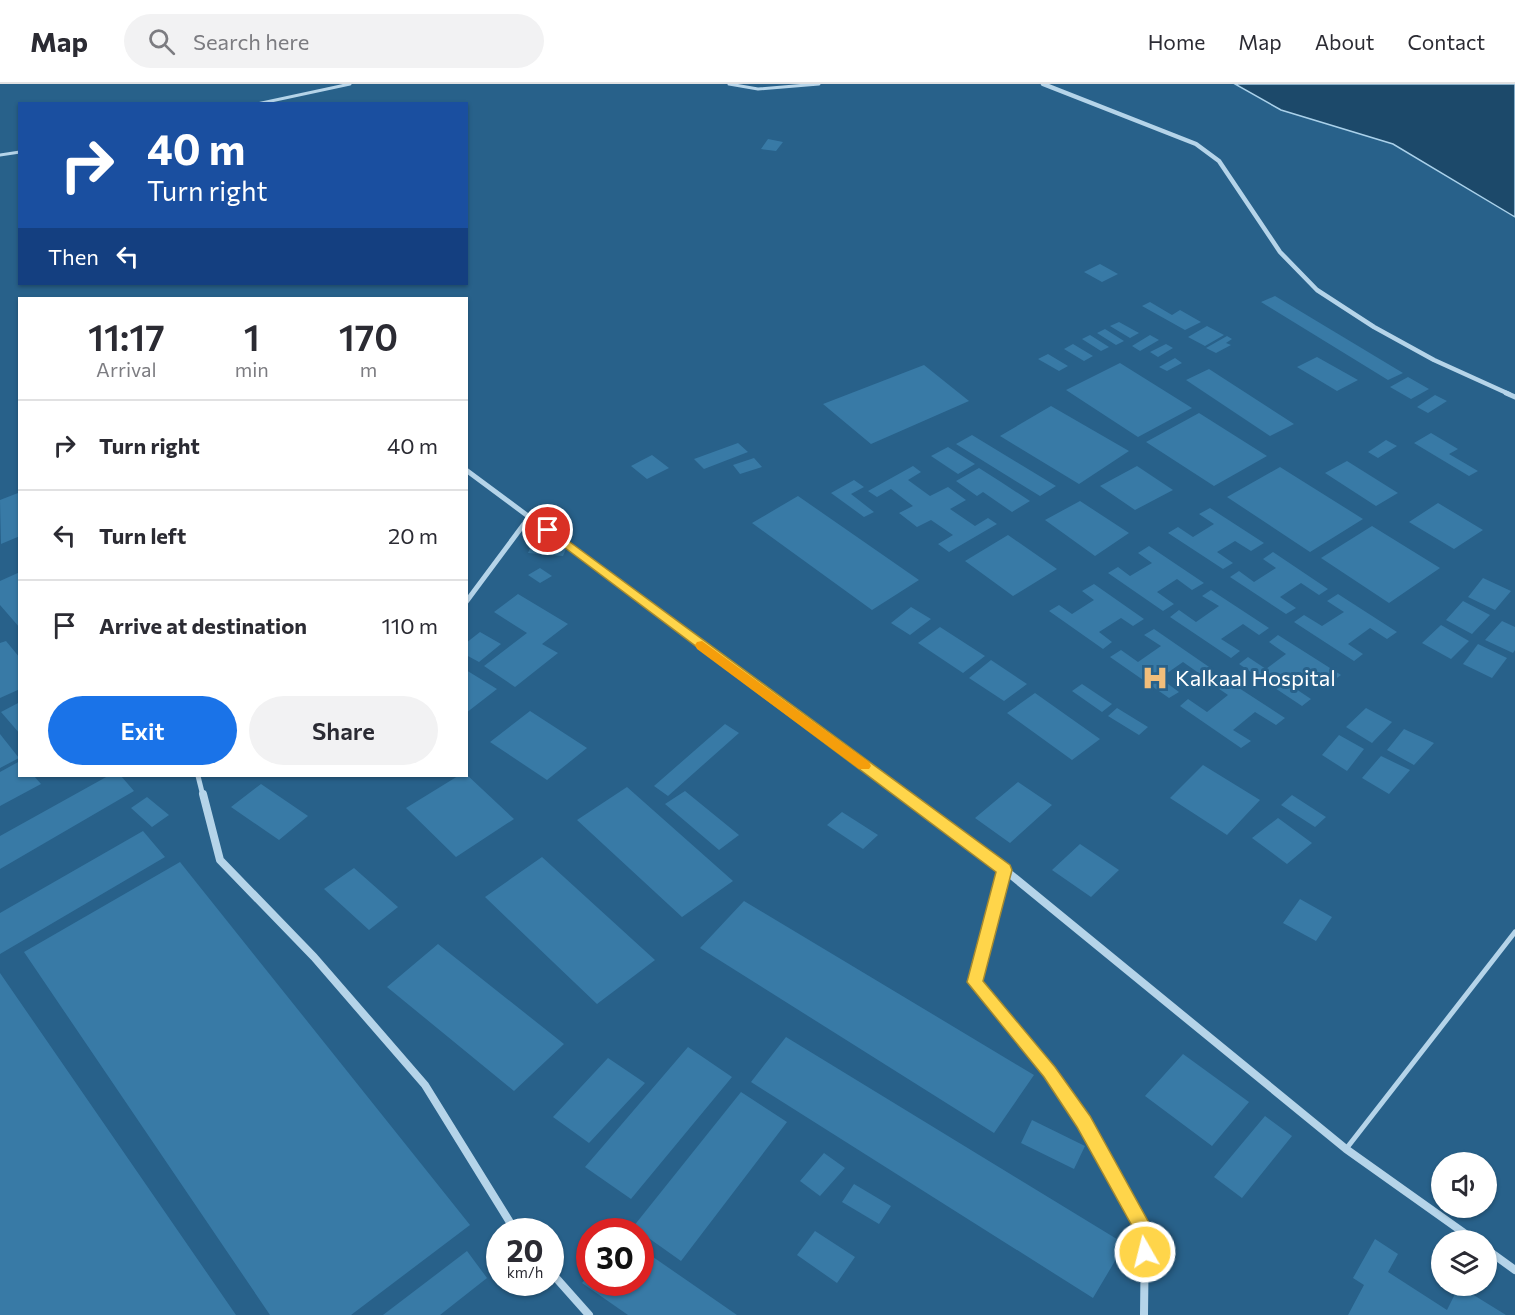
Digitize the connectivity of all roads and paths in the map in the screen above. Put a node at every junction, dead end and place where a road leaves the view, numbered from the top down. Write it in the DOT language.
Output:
graph roads {
  1 [pos="350,84"];
  2 [pos="729,84"];
  3 [pos="819,84"];
  4 [pos="1043,84"];
  5 [pos="266,102"];
  6 [pos="18,152"];
  7 [pos="0,155"];
  8 [pos="1515,396"];
  9 [pos="468,471"];
  10 [pos="530,516"];
  11 [pos="468,599"];
  12 [pos="198,777"];
  13 [pos="1005,870"];
  14 [pos="1515,932"];
  15 [pos="1346,1149"];
  16 [pos="507,1218"];
  17 [pos="1460,1230"];
  18 [pos="1497,1258"];
  19 [pos="1515,1270"];
  20 [pos="564,1287"];
  21 [pos="589,1315"];
  22 [pos="1144,1315"];
  1 -- 5 [label="lane"];
  2 -- 3 [label="lane"];
  4 -- 8 [label="street"];
  6 -- 7 [label="lane"];
  9 -- 10 [label="street"];
  10 -- 11 [label="street"];
  10 -- 13 [label="street"];
  12 -- 16 [label="street"];
  13 -- 15 [label="street"];
  13 -- 22 [label="street"];
  14 -- 15 [label="lane"];
  15 -- 17 [label="street"];
  18 -- 19 [label="street"];
  20 -- 21 [label="street"];
}
